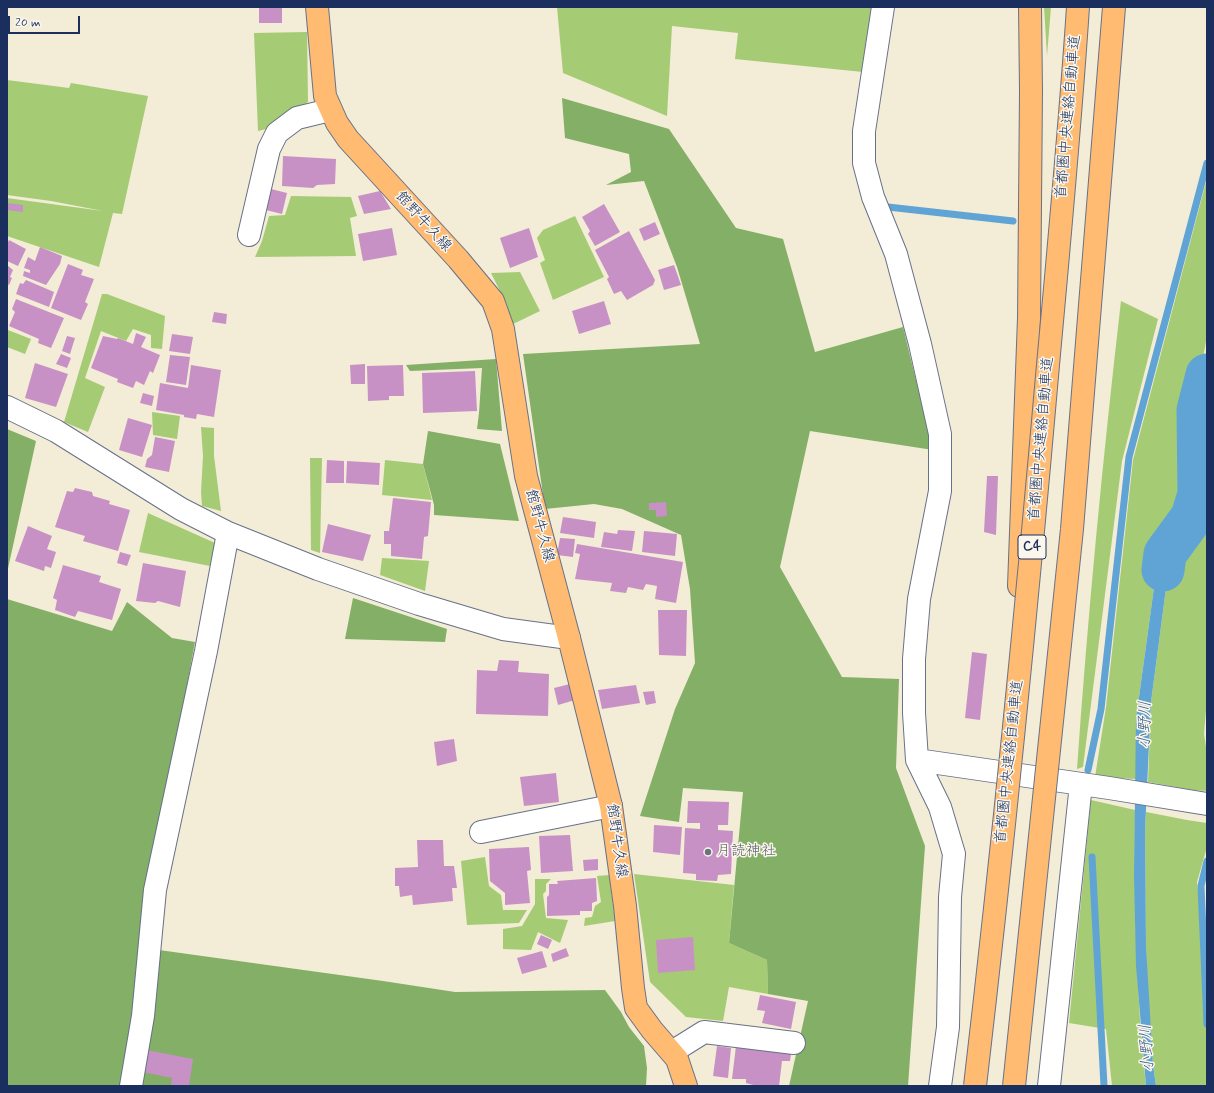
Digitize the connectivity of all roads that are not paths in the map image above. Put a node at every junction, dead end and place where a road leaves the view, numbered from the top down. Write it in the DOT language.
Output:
graph roads {
  1 [pos="317,7"];
  2 [pos="883,7"];
  3 [pos="1030,7"];
  4 [pos="1078,7"];
  5 [pos="1114,7"];
  6 [pos="330,110"];
  7 [pos="250,235"];
  8 [pos="7,407"];
  9 [pos="228,533"];
  10 [pos="569,638"];
  11 [pos="1013,733"];
  12 [pos="918,760"];
  13 [pos="1081,784"];
  14 [pos="1207,804"];
  15 [pos="611,806"];
  16 [pos="481,832"];
  17 [pos="794,1043"];
  18 [pos="672,1052"];
  19 [pos="131,1086"];
  20 [pos="686,1086"];
  21 [pos="940,1086"];
  22 [pos="975,1086"];
  23 [pos="1014,1086"];
  24 [pos="1049,1086"];
  1 -- 6 [label="main road, 館野牛久線"];
  2 -- 12 [label="street"];
  3 -- 11 [label="main road, bridge"];
  4 -- 11 [label="main road, 首都圏中央連絡自動車道 / C4, bridge"];
  5 -- 23 [label="main road, bridge"];
  6 -- 7 [label="street"];
  6 -- 10 [label="main road, 館野牛久線"];
  8 -- 9 [label="street"];
  9 -- 10 [label="street"];
  9 -- 19 [label="street"];
  10 -- 15 [label="main road, 館野牛久線"];
  11 -- 22 [label="main road, 首都圏中央連絡自動車道 / C4, bridge"];
  12 -- 13 [label="street"];
  12 -- 21 [label="street"];
  13 -- 14 [label="street"];
  13 -- 24 [label="street"];
  15 -- 16 [label="street"];
  15 -- 18 [label="main road, 館野牛久線"];
  17 -- 18 [label="street"];
  18 -- 20 [label="main road, 館野牛久線"];
}
